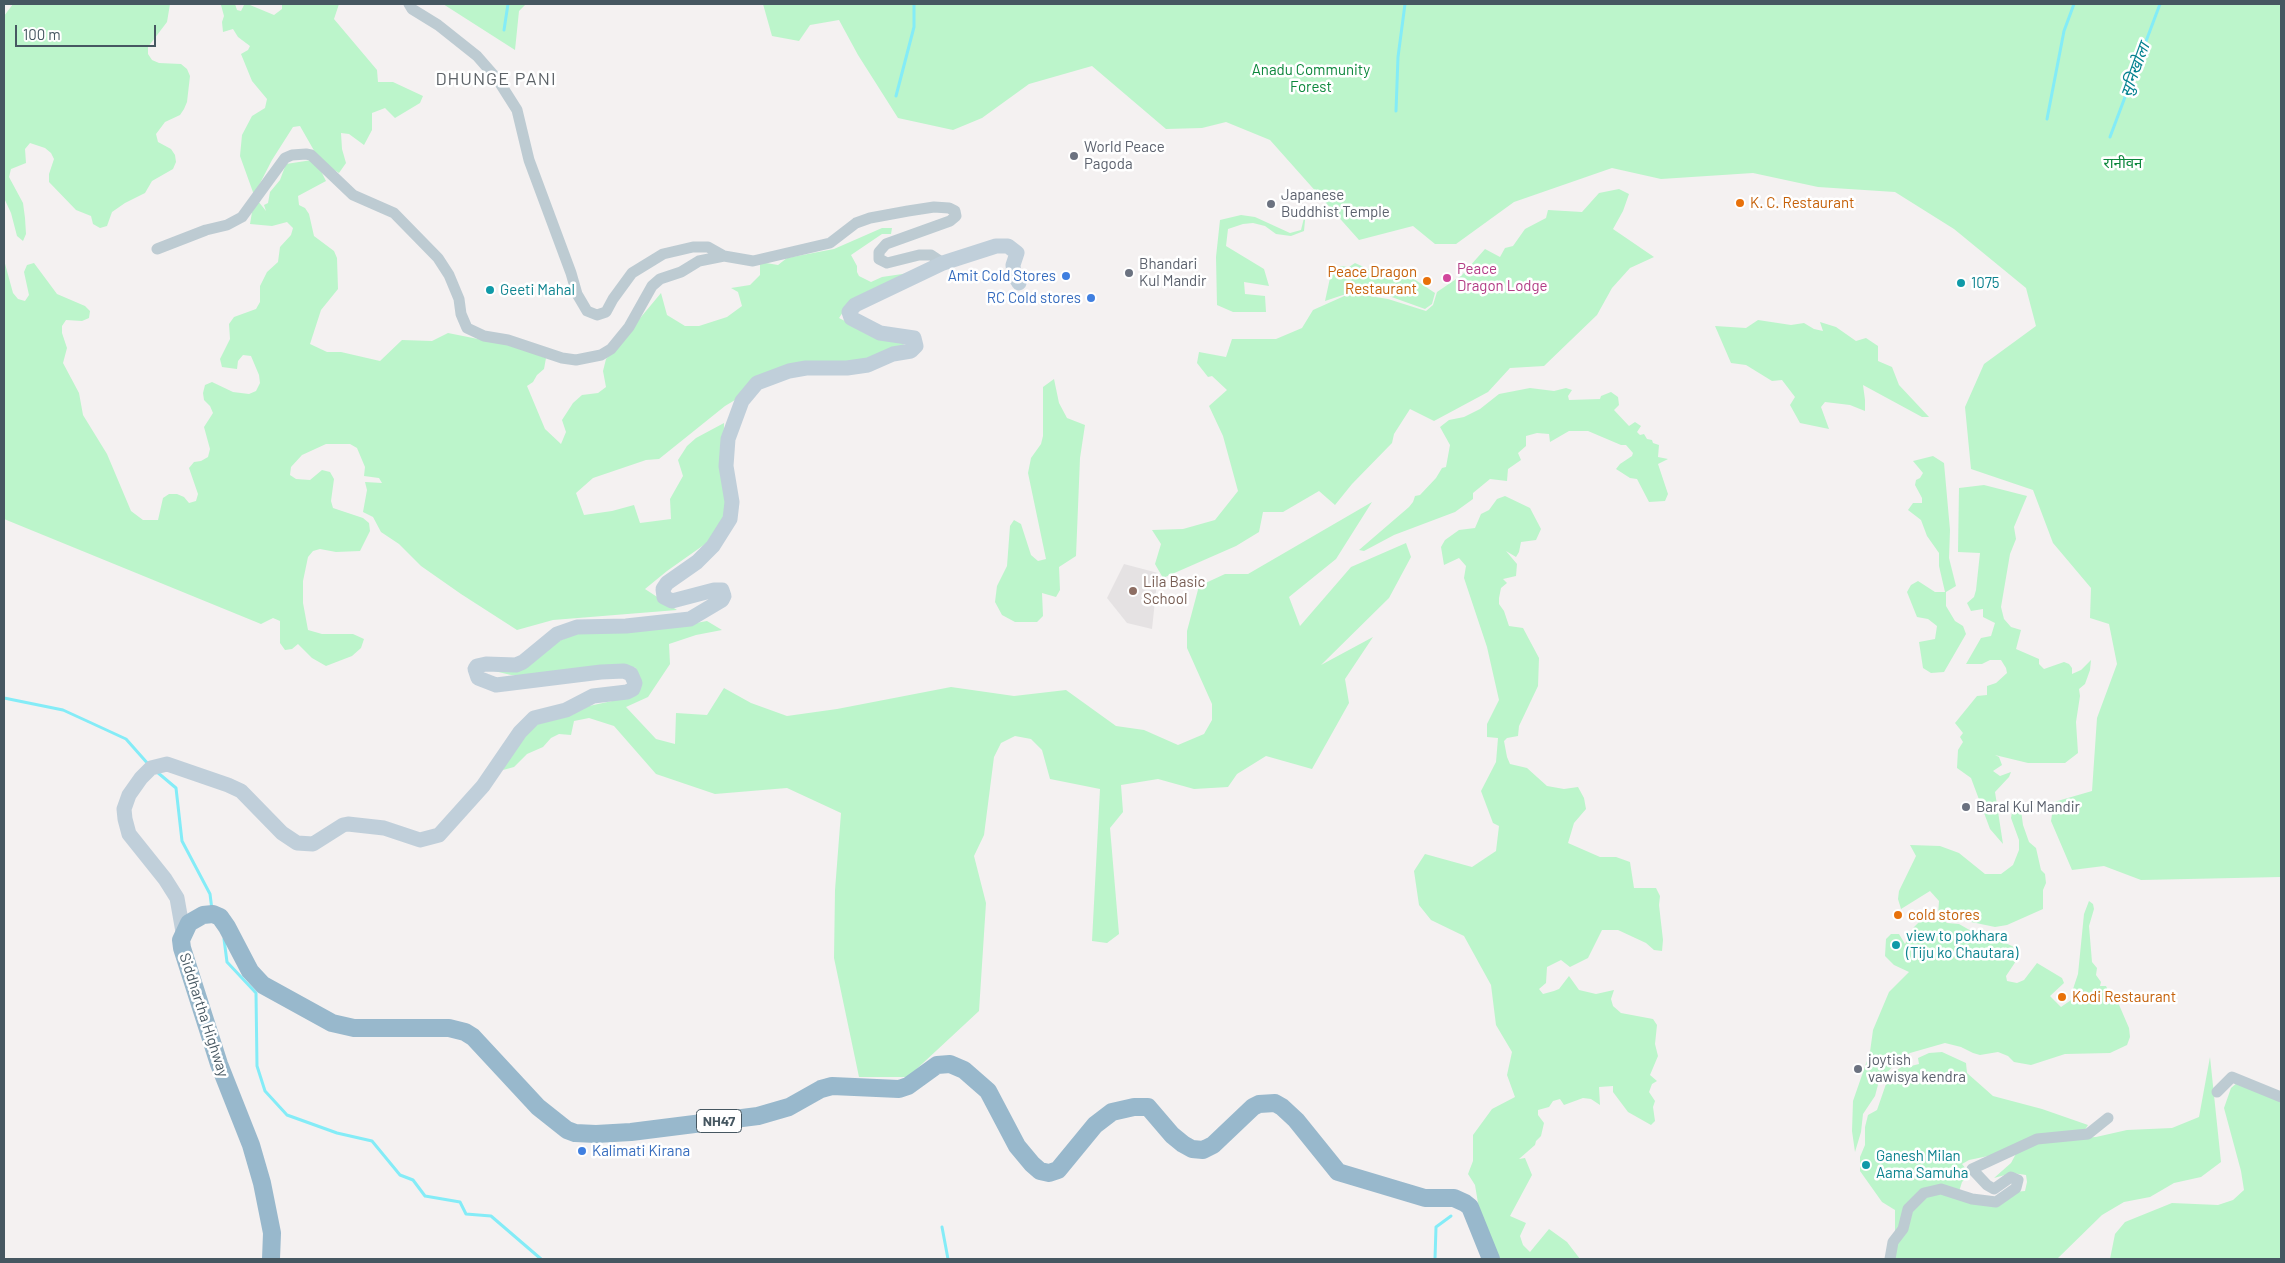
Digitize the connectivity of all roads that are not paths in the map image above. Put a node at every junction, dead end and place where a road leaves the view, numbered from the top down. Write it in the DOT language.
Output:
graph roads {
  1 [pos="409,4"];
  2 [pos="157,250"];
  3 [pos="724,256"];
  4 [pos="943,263"];
  5 [pos="1019,283"];
  6 [pos="183,932"];
  7 [pos="2217,1092"];
  8 [pos="2281,1097"];
  9 [pos="2108,1118"];
  10 [pos="271,1259"];
  11 [pos="1491,1259"];
  12 [pos="1890,1259"];
  1 -- 3 [label="street"];
  2 -- 3 [label="street"];
  3 -- 4 [label="street"];
  4 -- 5 [label="main road"];
  4 -- 6 [label="main road"];
  6 -- 10 [label="highway, Siddhartha Highway"];
  6 -- 11 [label="highway, Siddhartha Highway / NH47"];
  7 -- 8 [label="street"];
  9 -- 12 [label="street"];
}
